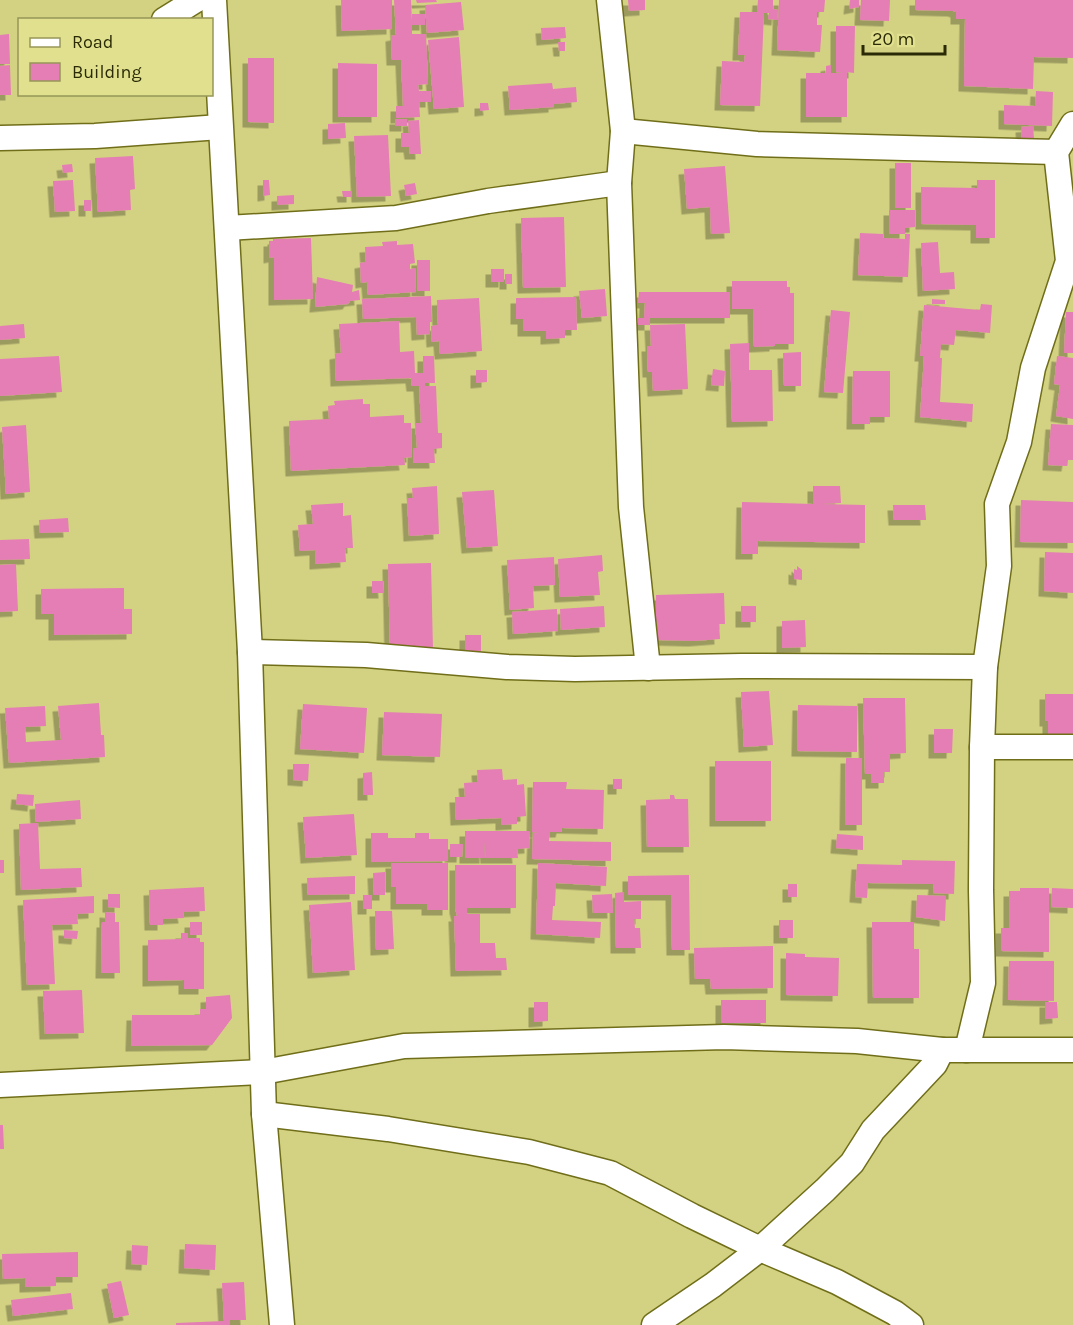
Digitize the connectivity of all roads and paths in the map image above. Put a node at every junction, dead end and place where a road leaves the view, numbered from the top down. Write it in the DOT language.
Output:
graph roads {
  1 [pos="196,0"];
  2 [pos="214,0"];
  3 [pos="609,0"];
  4 [pos="167,18"];
  5 [pos="1073,124"];
  6 [pos="220,128"];
  7 [pos="623,131"];
  8 [pos="0,138"];
  9 [pos="1056,152"];
  10 [pos="620,183"];
  11 [pos="227,228"];
  12 [pos="1070,261"];
  13 [pos="250,652"];
  14 [pos="985,667"];
  15 [pos="648,668"];
  16 [pos="982,747"];
  17 [pos="1073,747"];
  18 [pos="942,1050"];
  19 [pos="967,1050"];
  20 [pos="1073,1050"];
  21 [pos="0,1069"];
  22 [pos="263,1072"];
  23 [pos="40,1084"];
  24 [pos="0,1085"];
  25 [pos="264,1114"];
  26 [pos="760,1249"];
  27 [pos="282,1325"];
  28 [pos="654,1325"];
  29 [pos="911,1325"];
  1 -- 4 [label="street"];
  2 -- 6 [label="street"];
  3 -- 7 [label="street"];
  5 -- 9 [label="street"];
  6 -- 8 [label="street"];
  6 -- 11 [label="street"];
  7 -- 9 [label="street"];
  7 -- 10 [label="street"];
  9 -- 12 [label="street"];
  10 -- 11 [label="street"];
  10 -- 15 [label="street"];
  11 -- 13 [label="street"];
  12 -- 14 [label="street"];
  13 -- 15 [label="street"];
  13 -- 22 [label="street"];
  14 -- 15 [label="street"];
  14 -- 16 [label="street"];
  16 -- 17 [label="street"];
  16 -- 19 [label="street"];
  18 -- 19 [label="street"];
  18 -- 22 [label="street"];
  18 -- 26 [label="street"];
  19 -- 20 [label="street"];
  21 -- 23 [label="street"];
  22 -- 23 [label="street"];
  22 -- 25 [label="street"];
  23 -- 24 [label="street"];
  25 -- 26 [label="street"];
  25 -- 27 [label="street"];
  26 -- 28 [label="street"];
  26 -- 29 [label="street"];
}
